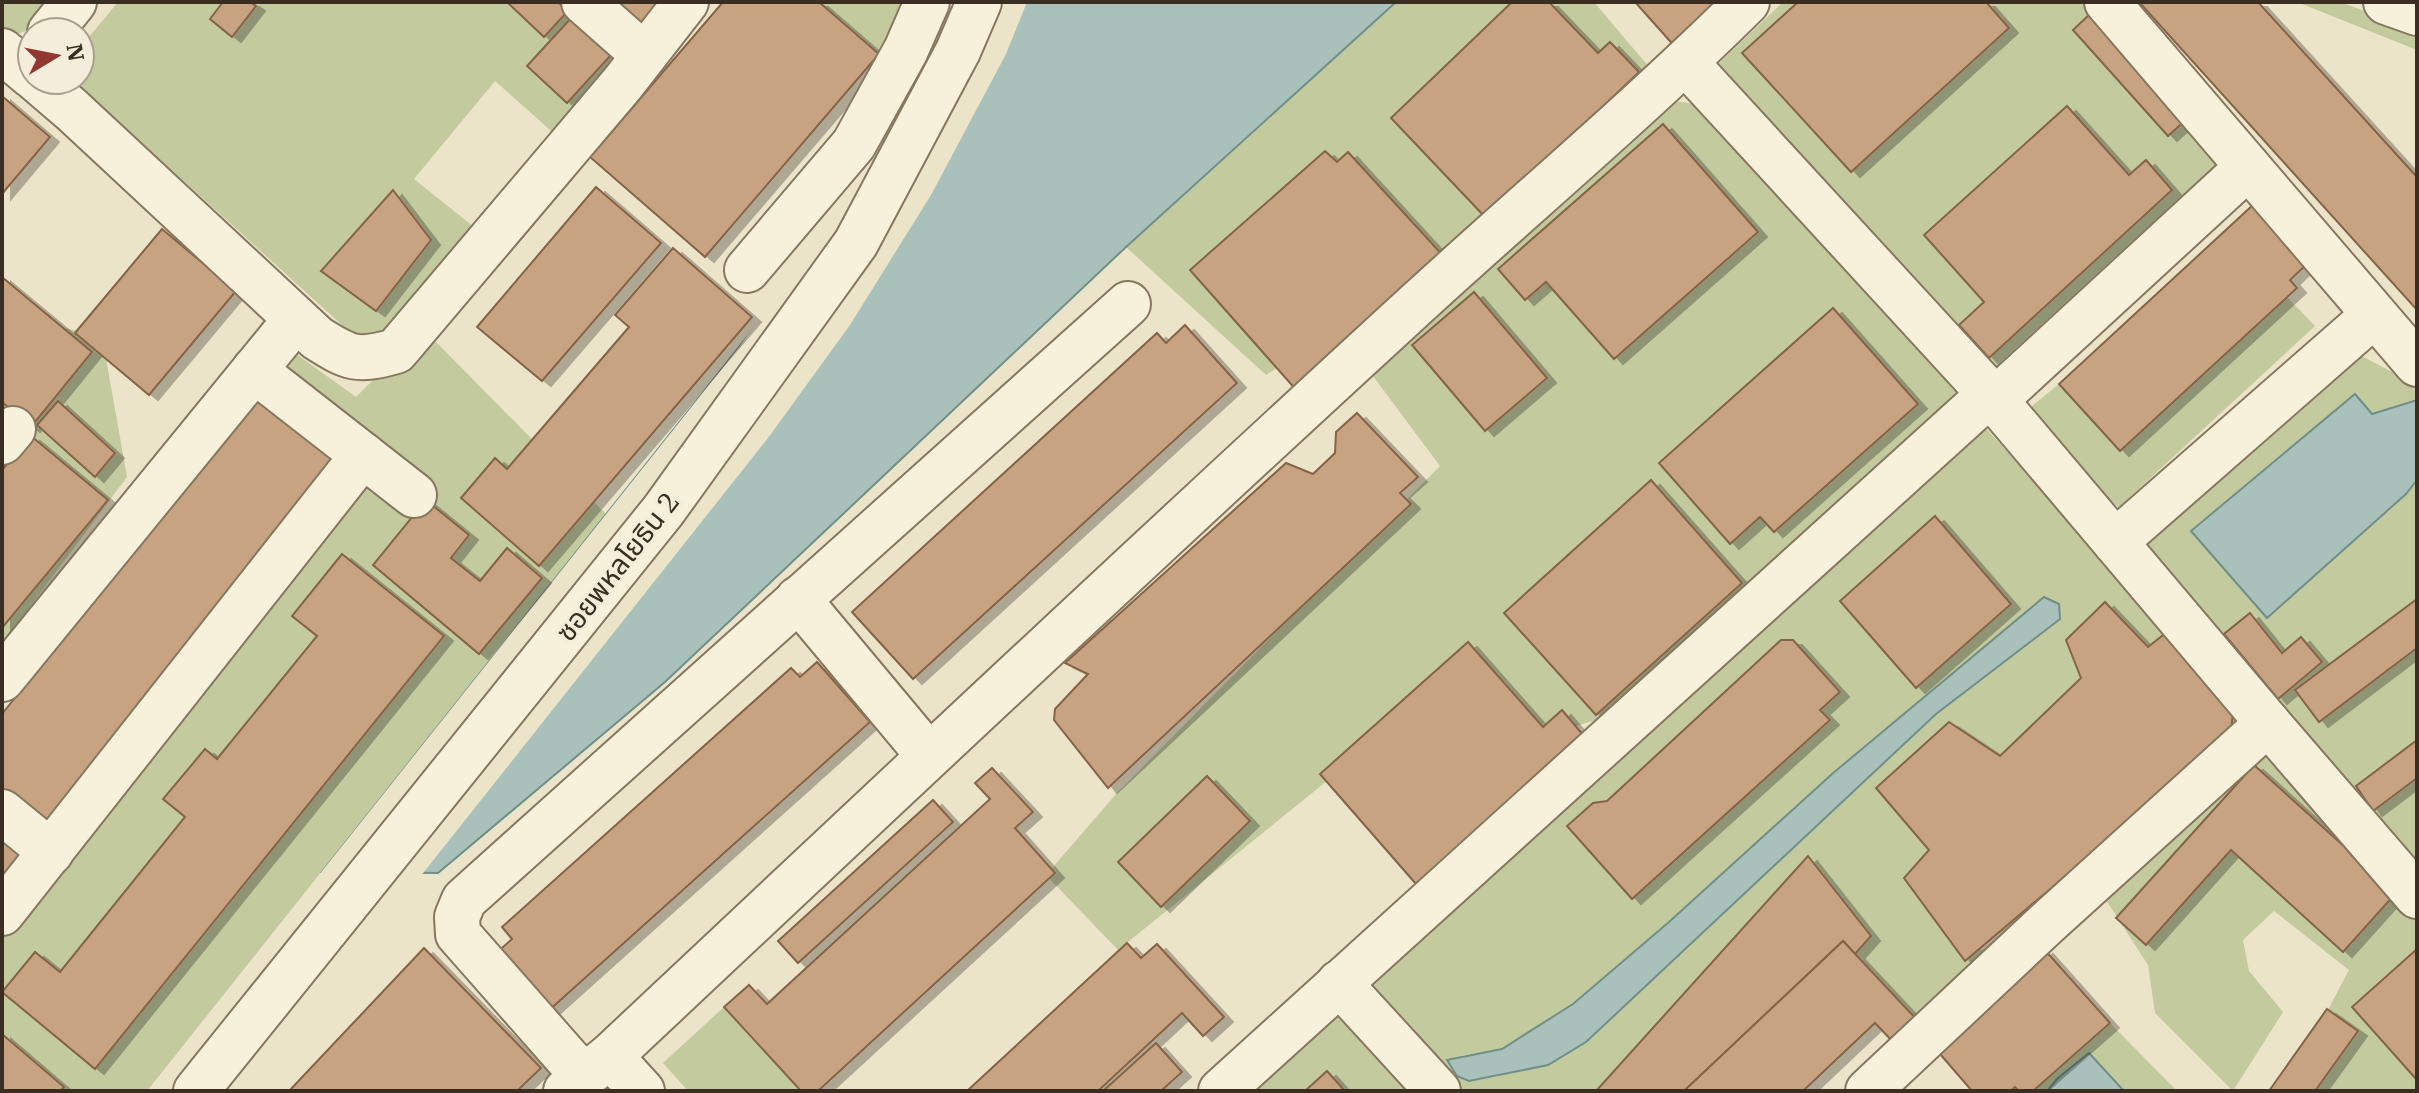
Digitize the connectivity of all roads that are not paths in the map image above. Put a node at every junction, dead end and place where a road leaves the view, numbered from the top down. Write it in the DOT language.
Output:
graph roads {
  1 [pos="584,2"];
  2 [pos="686,2"];
  3 [pos="927,2"];
  4 [pos="979,2"];
  5 [pos="1747,2"];
  6 [pos="2107,2"];
  7 [pos="2386,2"];
  8 [pos="2417,13"];
  9 [pos="644,55"];
  10 [pos="1686,63"];
  11 [pos="57,96"];
  12 [pos="2248,167"];
  13 [pos="747,270"];
  14 [pos="1128,304"];
  15 [pos="2374,315"];
  16 [pos="296,319"];
  17 [pos="2417,364"];
  18 [pos="254,370"];
  19 [pos="1992,397"];
  20 [pos="363,455"];
  21 [pos="414,495"];
  22 [pos="2115,542"];
  23 [pos="798,599"];
  24 [pos="2,679"];
  25 [pos="2268,723"];
  26 [pos="929,756"];
  27 [pos="2,812"];
  28 [pos="51,852"];
  29 [pos="2417,896"];
  30 [pos="2,913"];
  31 [pos="1339,983"];
  32 [pos="587,1074"];
  33 [pos="196,1091"];
  34 [pos="642,1091"];
  35 [pos="1221,1091"];
  36 [pos="1438,1091"];
  37 [pos="1868,1091"];
  1 -- 9 [label="street"];
  2 -- 9 [label="street"];
  3 -- 13 [label="street"];
  4 -- 33 [label="street, ซอยพหลโยธิน 2"];
  5 -- 10 [label="street"];
  6 -- 12 [label="street"];
  7 -- 8 [label="street"];
  9 -- 16 [label="street"];
  10 -- 19 [label="street"];
  10 -- 26 [label="street"];
  11 -- 16 [label="street"];
  12 -- 15 [label="street"];
  12 -- 19 [label="street"];
  14 -- 23 [label="street"];
  15 -- 17 [label="street"];
  15 -- 22 [label="street"];
  16 -- 18 [label="street"];
  18 -- 20 [label="street"];
  18 -- 24 [label="street"];
  19 -- 22 [label="street"];
  19 -- 31 [label="street"];
  20 -- 21 [label="street"];
  20 -- 28 [label="street"];
  22 -- 25 [label="street"];
  23 -- 26 [label="street"];
  23 -- 32 [label="street"];
  25 -- 29 [label="street"];
  25 -- 37 [label="street"];
  26 -- 32 [label="street"];
  27 -- 28 [label="street"];
  28 -- 30 [label="street"];
  31 -- 35 [label="street"];
  31 -- 36 [label="street"];
  32 -- 34 [label="street"];
}
